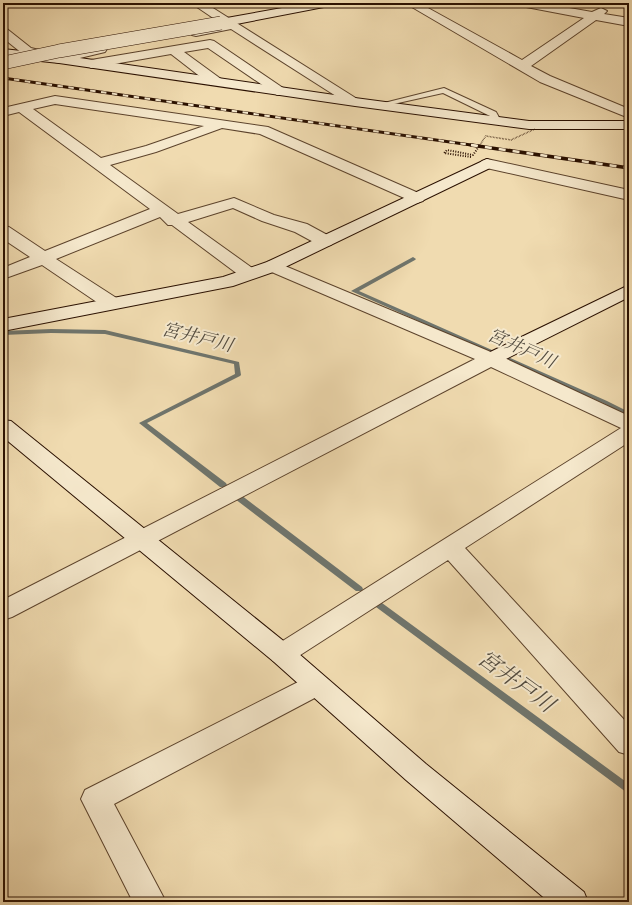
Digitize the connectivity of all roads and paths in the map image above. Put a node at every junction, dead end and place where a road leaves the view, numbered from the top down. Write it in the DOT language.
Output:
graph roads {
  1 [pos="197,3"];
  2 [pos="328,3"];
  3 [pos="411,3"];
  4 [pos="521,3"];
  5 [pos="612,3"];
  6 [pos="595,15"];
  7 [pos="226,22"];
  8 [pos="629,22"];
  9 [pos="3,32"];
  10 [pos="173,50"];
  11 [pos="27,51"];
  12 [pos="6,57"];
  13 [pos="59,59"];
  14 [pos="91,64"];
  15 [pos="522,66"];
  16 [pos="216,82"];
  17 [pos="282,92"];
  18 [pos="355,102"];
  19 [pos="380,106"];
  20 [pos="22,108"];
  21 [pos="3,112"];
  22 [pos="629,114"];
  23 [pos="497,121"];
  24 [pos="222,124"];
  25 [pos="629,125"];
  26 [pos="535,129"];
  27 [pos="479,161"];
  28 [pos="98,164"];
  29 [pos="629,195"];
  30 [pos="417,198"];
  31 [pos="167,216"];
  32 [pos="3,231"];
  33 [pos="325,241"];
  34 [pos="42,258"];
  35 [pos="273,266"];
  36 [pos="3,274"];
  37 [pos="249,274"];
  38 [pos="629,290"];
  39 [pos="111,303"];
  40 [pos="3,325"];
  41 [pos="496,357"];
  42 [pos="629,424"];
  43 [pos="3,426"];
  44 [pos="629,433"];
  45 [pos="142,538"];
  46 [pos="450,547"];
  47 [pos="3,611"];
  48 [pos="282,654"];
  49 [pos="316,685"];
  50 [pos="629,744"];
  51 [pos="150,902"];
  52 [pos="572,902"];
  1 -- 7 [label="street"];
  2 -- 7 [label="street"];
  3 -- 15 [label="street"];
  4 -- 6 [label="street"];
  5 -- 6 [label="street"];
  6 -- 8 [label="street"];
  6 -- 15 [label="street"];
  7 -- 11 [label="street"];
  7 -- 12 [label="street, bridge"];
  7 -- 13 [label="street"];
  7 -- 18 [label="street"];
  9 -- 11 [label="street"];
  10 -- 14 [label="street"];
  10 -- 16 [label="street"];
  10 -- 17 [label="street"];
  11 -- 12 [label="street"];
  11 -- 13 [label="street"];
  12 -- 13 [label="street"];
  13 -- 14 [label="street"];
  14 -- 16 [label="street"];
  15 -- 22 [label="street"];
  16 -- 17 [label="street"];
  17 -- 18 [label="street"];
  18 -- 19 [label="street"];
  19 -- 23 [label="street"];
  19 -- 23 [label="lane"];
  20 -- 21 [label="street"];
  20 -- 24 [label="street"];
  20 -- 28 [label="street"];
  23 -- 25 [label="street"];
  24 -- 28 [label="street"];
  24 -- 30 [label="street"];
  26 -- 27 [label="path, bridge"];
  27 -- 29 [label="street"];
  27 -- 30 [label="street"];
  28 -- 31 [label="street"];
  30 -- 33 [label="street"];
  31 -- 33 [label="street"];
  31 -- 34 [label="street"];
  31 -- 37 [label="street"];
  32 -- 34 [label="street"];
  33 -- 35 [label="street"];
  34 -- 36 [label="street"];
  34 -- 39 [label="street"];
  35 -- 37 [label="street"];
  35 -- 41 [label="street"];
  37 -- 39 [label="street"];
  38 -- 41 [label="street"];
  39 -- 40 [label="street"];
  41 -- 42 [label="street"];
  41 -- 45 [label="street"];
  43 -- 45 [label="street"];
  44 -- 46 [label="street"];
  45 -- 47 [label="street"];
  45 -- 48 [label="street"];
  46 -- 48 [label="street"];
  46 -- 50 [label="street"];
  48 -- 49 [label="street"];
  49 -- 51 [label="street"];
  49 -- 52 [label="street"];
}
